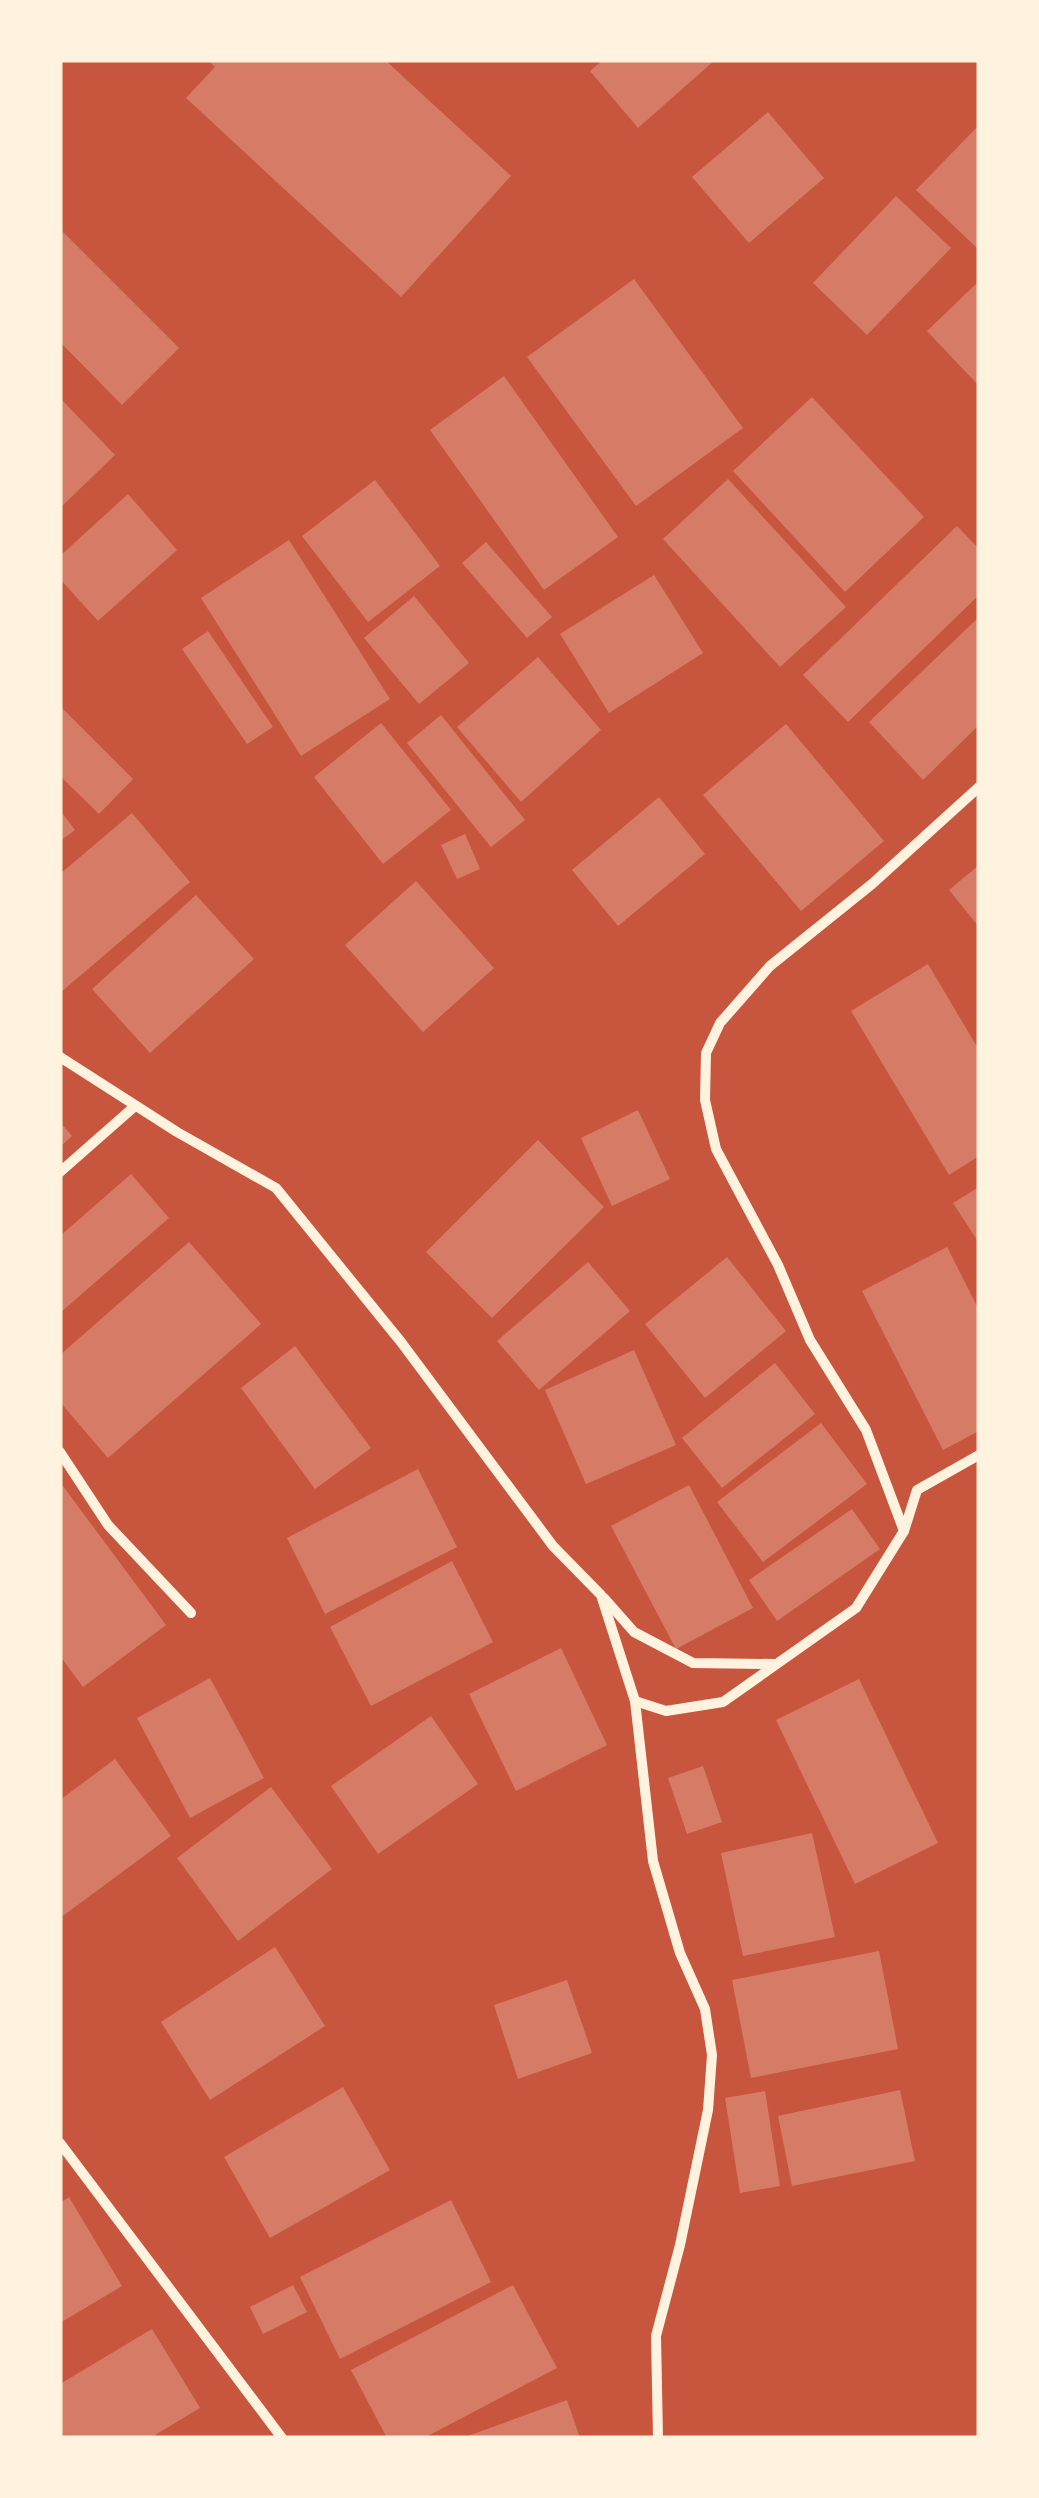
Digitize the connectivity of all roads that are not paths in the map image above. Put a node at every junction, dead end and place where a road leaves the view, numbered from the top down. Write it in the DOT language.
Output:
graph roads {
  1 [pos="979,787"];
  2 [pos="60,1056"];
  3 [pos="136,1106"];
  4 [pos="60,1172"];
  5 [pos="60,1452"];
  6 [pos="979,1455"];
  7 [pos="904,1532"];
  8 [pos="601,1595"];
  9 [pos="191,1614"];
  10 [pos="775,1664"];
  11 [pos="635,1701"];
  12 [pos="60,2144"];
  13 [pos="282,2438"];
  14 [pos="658,2438"];
  1 -- 7 [label="street"];
  2 -- 3 [label="street"];
  3 -- 4 [label="street"];
  3 -- 8 [label="street"];
  5 -- 9 [label="street"];
  6 -- 7 [label="street"];
  7 -- 10 [label="street"];
  8 -- 10 [label="street"];
  8 -- 11 [label="street"];
  10 -- 11 [label="street"];
  11 -- 14 [label="street"];
  12 -- 13 [label="street"];
}
